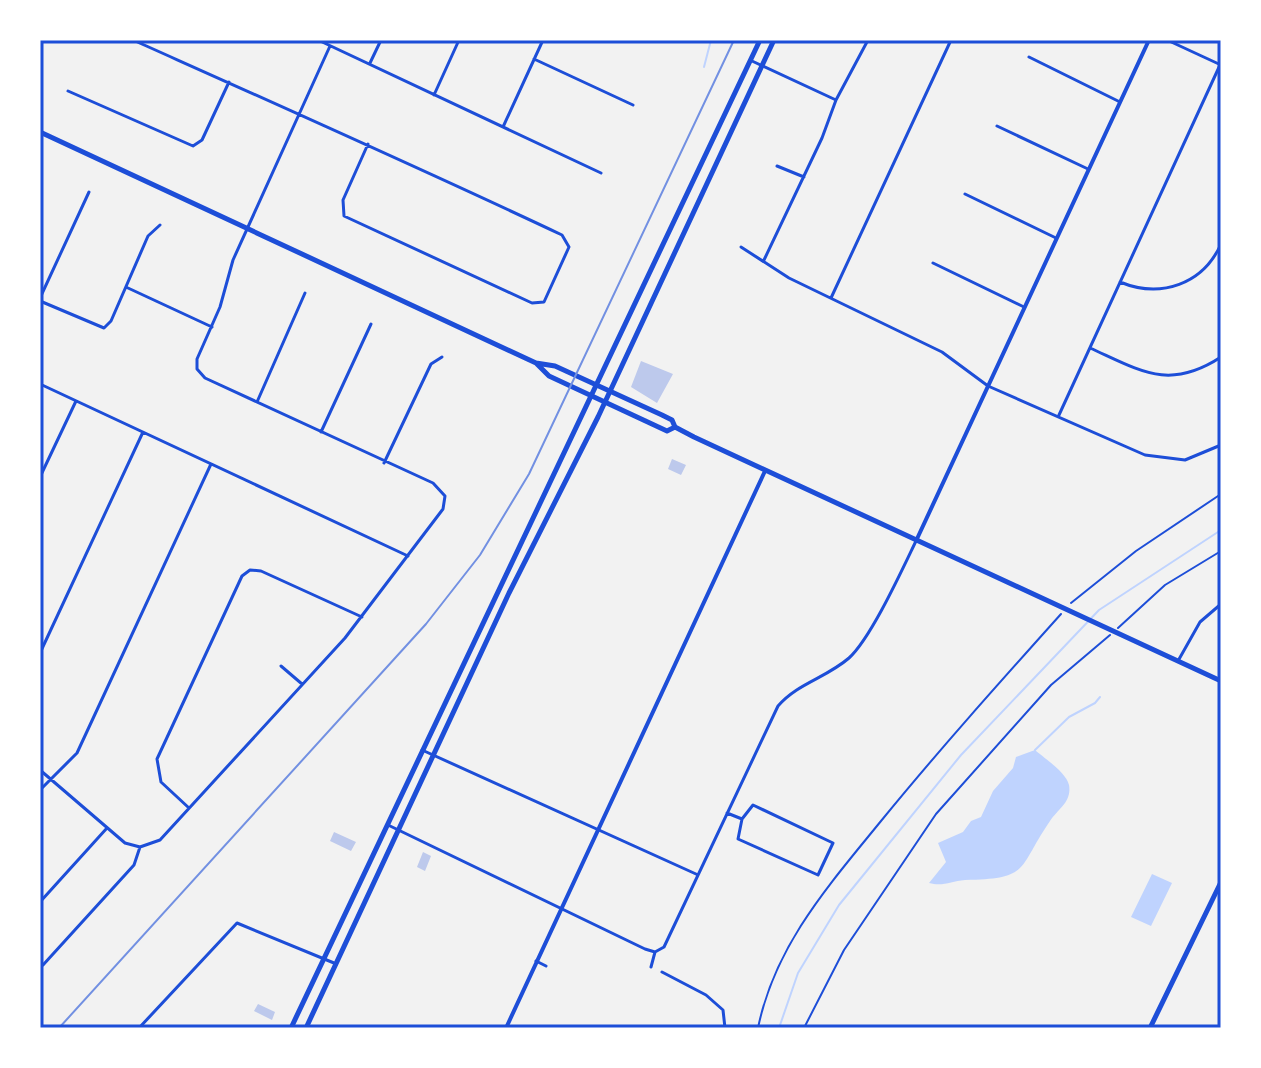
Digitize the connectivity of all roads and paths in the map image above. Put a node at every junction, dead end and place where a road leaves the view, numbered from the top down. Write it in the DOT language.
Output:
graph roads {
  1 [pos="133,40"];
  2 [pos="318,40"];
  3 [pos="381,40"];
  4 [pos="459,40"];
  5 [pos="543,40"];
  6 [pos="760,40"];
  7 [pos="774,40"];
  8 [pos="868,40"];
  9 [pos="951,40"];
  10 [pos="1149,40"];
  11 [pos="1167,40"];
  12 [pos="330,46"];
  13 [pos="1029,57"];
  14 [pos="534,59"];
  15 [pos="751,60"];
  16 [pos="370,63"];
  17 [pos="762,65"];
  18 [pos="1220,65"];
  19 [pos="229,82"];
  20 [pos="68,91"];
  21 [pos="434,95"];
  22 [pos="836,100"];
  23 [pos="1120,102"];
  24 [pos="633,105"];
  25 [pos="299,112"];
  26 [pos="997,126"];
  27 [pos="503,127"];
  28 [pos="40,132"];
  29 [pos="368,144"];
  30 [pos="777,166"];
  31 [pos="1088,169"];
  32 [pos="601,173"];
  33 [pos="804,177"];
  34 [pos="89,192"];
  35 [pos="965,194"];
  36 [pos="160,225"];
  37 [pos="247,228"];
  38 [pos="1056,238"];
  39 [pos="1221,244"];
  40 [pos="741,247"];
  41 [pos="764,260"];
  42 [pos="933,263"];
  43 [pos="1120,282"];
  44 [pos="127,287"];
  45 [pos="305,293"];
  46 [pos="831,298"];
  47 [pos="40,300"];
  48 [pos="1024,307"];
  49 [pos="371,324"];
  50 [pos="212,327"];
  51 [pos="1090,348"];
  52 [pos="442,357"];
  53 [pos="1221,357"];
  54 [pos="536,363"];
  55 [pos="40,384"];
  56 [pos="599,386"];
  57 [pos="988,386"];
  58 [pos="610,391"];
  59 [pos="593,397"];
  60 [pos="76,401"];
  61 [pos="257,402"];
  62 [pos="604,402"];
  63 [pos="1059,415"];
  64 [pos="675,427"];
  65 [pos="143,432"];
  66 [pos="321,432"];
  67 [pos="1221,445"];
  68 [pos="384,463"];
  69 [pos="211,464"];
  70 [pos="765,471"];
  71 [pos="40,477"];
  72 [pos="1221,494"];
  73 [pos="916,541"];
  74 [pos="1221,551"];
  75 [pos="408,556"];
  76 [pos="1072,602"];
  77 [pos="1221,604"];
  78 [pos="362,617"];
  79 [pos="1057,618"];
  80 [pos="1120,626"];
  81 [pos="1104,640"];
  82 [pos="40,653"];
  83 [pos="1178,661"];
  84 [pos="281,666"];
  85 [pos="1221,681"];
  86 [pos="302,684"];
  87 [pos="422,750"];
  88 [pos="433,755"];
  89 [pos="40,770"];
  90 [pos="51,780"];
  91 [pos="40,790"];
  92 [pos="189,808"];
  93 [pos="726,813"];
  94 [pos="742,819"];
  95 [pos="388,825"];
  96 [pos="108,828"];
  97 [pos="599,829"];
  98 [pos="398,832"];
  99 [pos="140,847"];
  100 [pos="697,874"];
  101 [pos="1221,882"];
  102 [pos="40,902"];
  103 [pos="561,909"];
  104 [pos="655,952"];
  105 [pos="324,960"];
  106 [pos="536,961"];
  107 [pos="43,965"];
  108 [pos="338,965"];
  109 [pos="546,966"];
  110 [pos="651,967"];
  111 [pos="662,972"];
  112 [pos="139,1028"];
  113 [pos="291,1028"];
  114 [pos="306,1028"];
  115 [pos="506,1028"];
  116 [pos="725,1028"];
  117 [pos="758,1028"];
  118 [pos="804,1028"];
  119 [pos="1150,1028"];
  1 -- 19 [label="street"];
  2 -- 12 [label="street"];
  3 -- 16 [label="street"];
  4 -- 21 [label="street"];
  5 -- 14 [label="street"];
  6 -- 15 [label="main road"];
  7 -- 17 [label="main road"];
  8 -- 22 [label="street"];
  9 -- 46 [label="street"];
  10 -- 23 [label="street"];
  11 -- 18 [label="street"];
  12 -- 16 [label="street"];
  12 -- 25 [label="street"];
  13 -- 23 [label="street"];
  14 -- 24 [label="street"];
  14 -- 27 [label="street"];
  15 -- 17 [label="street"];
  15 -- 56 [label="main road"];
  16 -- 21 [label="street"];
  17 -- 22 [label="street"];
  17 -- 58 [label="main road"];
  18 -- 43 [label="street"];
  19 -- 20 [label="street"];
  19 -- 25 [label="street"];
  21 -- 27 [label="street"];
  22 -- 33 [label="street"];
  23 -- 31 [label="street"];
  25 -- 29 [label="street"];
  25 -- 37 [label="street"];
  26 -- 31 [label="street"];
  27 -- 32 [label="street"];
  28 -- 37 [label="main road"];
  29 -- 29 [label="street"];
  30 -- 33 [label="street"];
  31 -- 38 [label="street"];
  33 -- 41 [label="street"];
  34 -- 47 [label="street"];
  35 -- 38 [label="street"];
  36 -- 44 [label="street"];
  37 -- 50 [label="street"];
  37 -- 54 [label="main road"];
  38 -- 48 [label="street"];
  39 -- 43 [label="street"];
  40 -- 41 [label="street"];
  41 -- 46 [label="street"];
  42 -- 48 [label="street"];
  43 -- 51 [label="street"];
  44 -- 47 [label="street"];
  44 -- 50 [label="street"];
  45 -- 61 [label="street"];
  46 -- 57 [label="street"];
  48 -- 57 [label="street"];
  49 -- 66 [label="street"];
  50 -- 61 [label="street"];
  51 -- 53 [label="street"];
  51 -- 63 [label="street"];
  52 -- 68 [label="street"];
  54 -- 56 [label="main road"];
  54 -- 59 [label="main road"];
  55 -- 60 [label="street"];
  56 -- 58 [label="main road"];
  56 -- 59 [label="main road"];
  57 -- 63 [label="street"];
  57 -- 73 [label="street"];
  58 -- 62 [label="main road"];
  58 -- 64 [label="main road"];
  59 -- 62 [label="main road"];
  59 -- 87 [label="main road"];
  60 -- 65 [label="street"];
  60 -- 71 [label="street"];
  61 -- 66 [label="street"];
  62 -- 64 [label="main road"];
  62 -- 88 [label="main road"];
  63 -- 67 [label="street"];
  64 -- 70 [label="main road"];
  65 -- 69 [label="street"];
  65 -- 82 [label="street"];
  66 -- 68 [label="street"];
  68 -- 75 [label="street"];
  69 -- 75 [label="street"];
  69 -- 90 [label="street"];
  70 -- 73 [label="main road"];
  70 -- 97 [label="street"];
  72 -- 76 [label="path"];
  73 -- 83 [label="main road"];
  73 -- 93 [label="street"];
  74 -- 80 [label="path"];
  75 -- 78 [label="street"];
  77 -- 83 [label="street"];
  78 -- 86 [label="street"];
  78 -- 92 [label="street"];
  79 -- 117 [label="path"];
  81 -- 118 [label="path"];
  83 -- 85 [label="main road"];
  84 -- 86 [label="street"];
  86 -- 92 [label="street"];
  87 -- 88 [label="street"];
  87 -- 95 [label="main road"];
  88 -- 97 [label="street"];
  88 -- 98 [label="main road"];
  89 -- 90 [label="street"];
  90 -- 91 [label="street"];
  90 -- 96 [label="street"];
  92 -- 99 [label="street"];
  93 -- 94 [label="street"];
  93 -- 100 [label="street"];
  94 -- 94 [label="street"];
  95 -- 98 [label="street"];
  95 -- 105 [label="main road"];
  96 -- 99 [label="street"];
  96 -- 102 [label="street"];
  97 -- 100 [label="street"];
  97 -- 103 [label="street"];
  98 -- 103 [label="street"];
  98 -- 108 [label="main road"];
  99 -- 107 [label="street"];
  100 -- 104 [label="street"];
  101 -- 119 [label="main road"];
  103 -- 104 [label="street"];
  103 -- 106 [label="street"];
  104 -- 110 [label="street"];
  105 -- 108 [label="street"];
  105 -- 112 [label="street"];
  105 -- 113 [label="main road"];
  106 -- 109 [label="street"];
  106 -- 115 [label="street"];
  108 -- 114 [label="main road"];
  111 -- 116 [label="street"];
}
